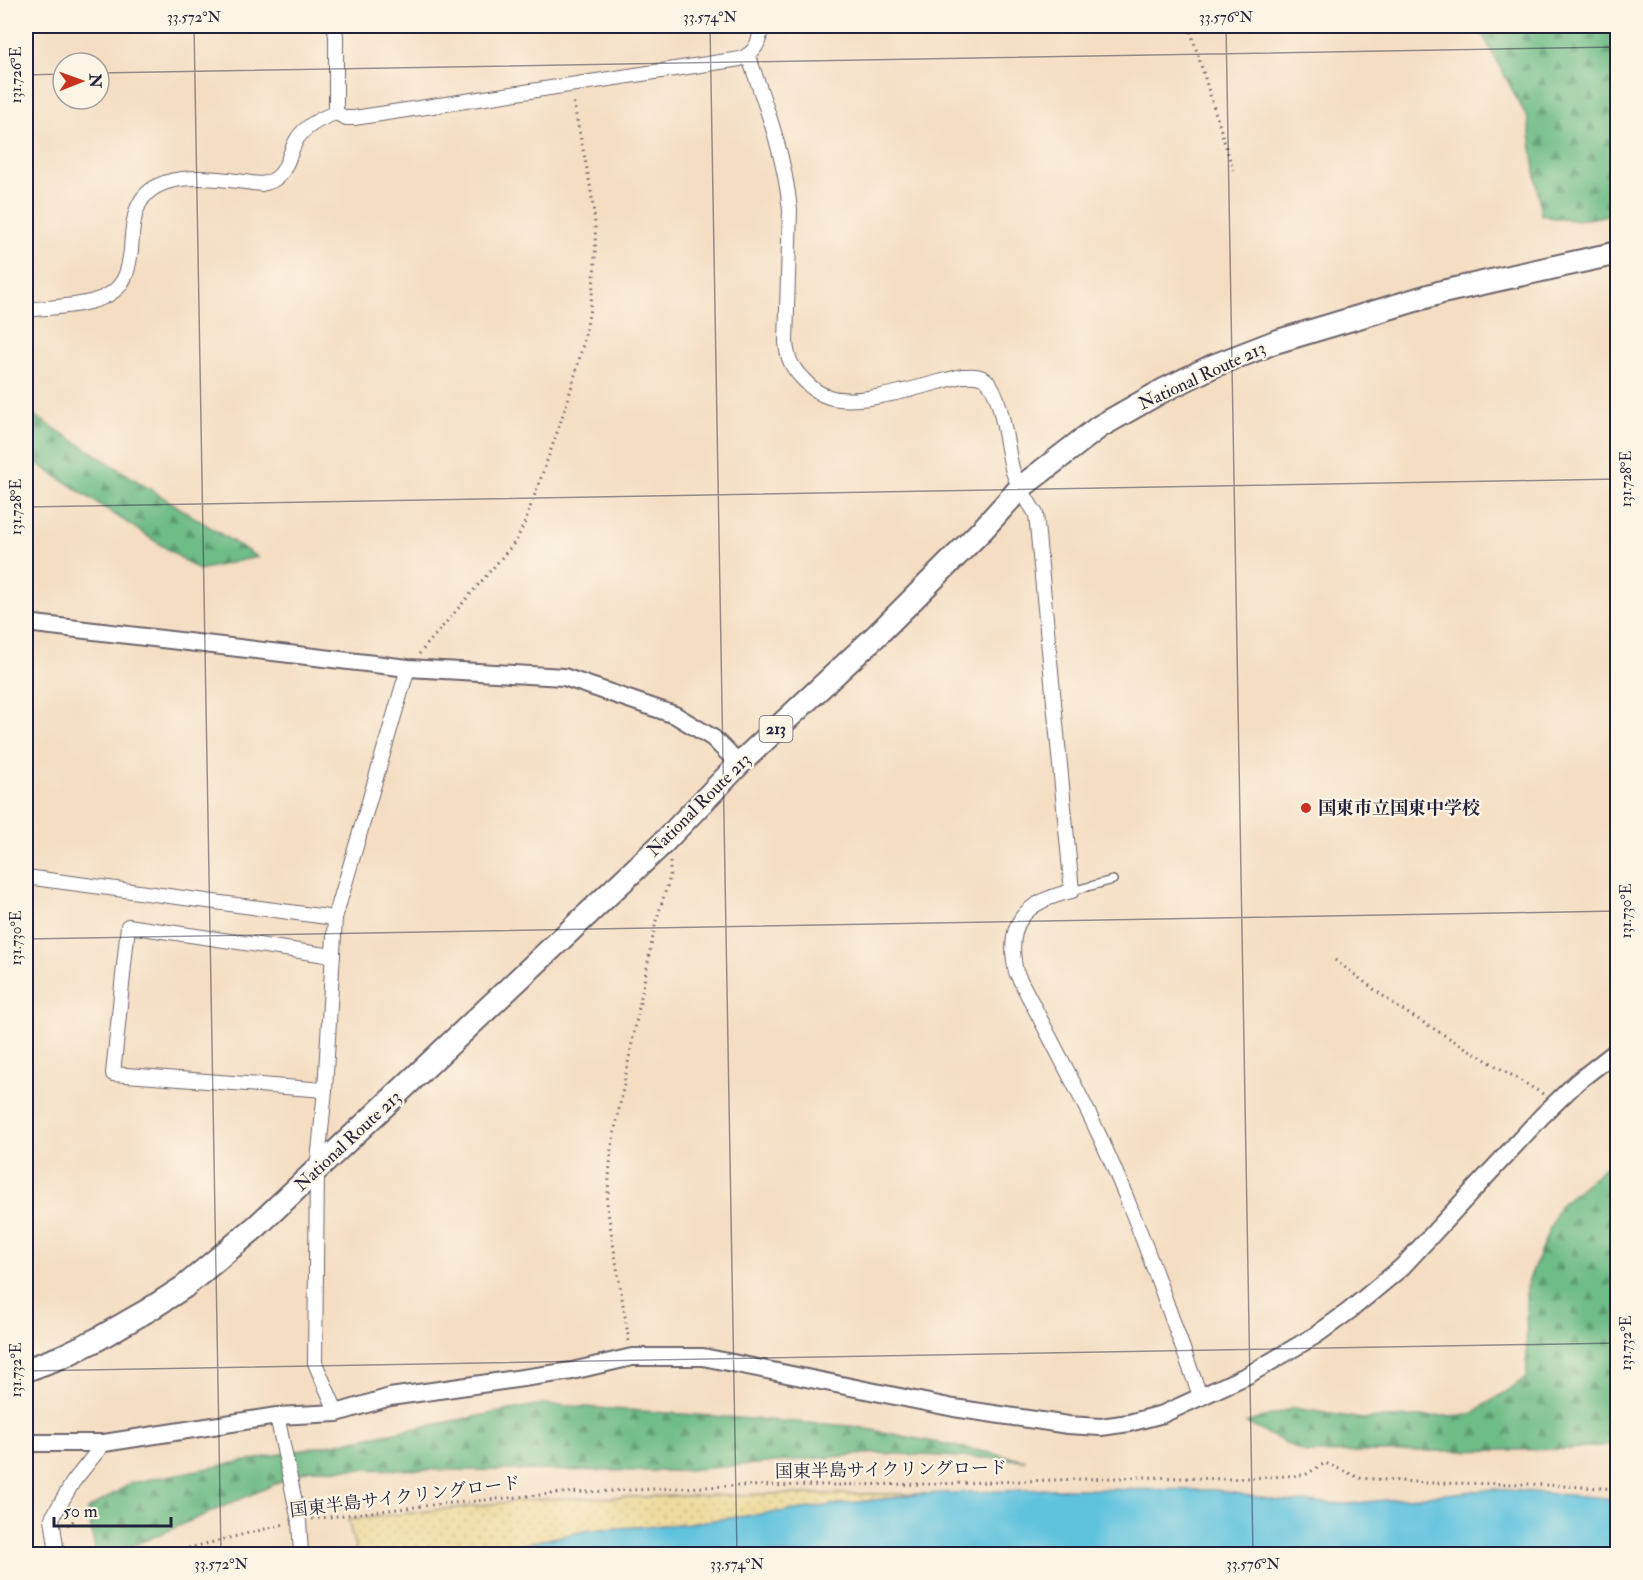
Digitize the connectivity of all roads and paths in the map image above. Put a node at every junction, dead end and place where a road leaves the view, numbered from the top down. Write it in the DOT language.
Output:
graph roads {
  1 [pos="334,26"];
  2 [pos="761,26"];
  3 [pos="1189,26"];
  4 [pos="748,55"];
  5 [pos="570,85"];
  6 [pos="336,113"];
  7 [pos="1233,170"];
  8 [pos="1617,253"];
  9 [pos="26,310"];
  10 [pos="1020,488"];
  11 [pos="26,623"];
  12 [pos="408,668"];
  13 [pos="739,764"];
  14 [pos="662,844"];
  15 [pos="26,877"];
  16 [pos="1113,880"];
  17 [pos="1072,891"];
  18 [pos="335,918"];
  19 [pos="333,956"];
  20 [pos="1335,960"];
  21 [pos="1617,1050"];
  22 [pos="325,1090"];
  23 [pos="1557,1102"];
  24 [pos="317,1171"];
  25 [pos="632,1357"];
  26 [pos="26,1370"];
  27 [pos="1201,1398"];
  28 [pos="337,1413"];
  29 [pos="277,1416"];
  30 [pos="26,1443"];
  31 [pos="104,1443"];
  32 [pos="1617,1489"];
  33 [pos="299,1521"];
  34 [pos="57,1554"];
  35 [pos="165,1554"];
  36 [pos="301,1554"];
  1 -- 6 [label="street"];
  2 -- 4 [label="street"];
  3 -- 7 [label="path"];
  4 -- 5 [label="street"];
  4 -- 10 [label="street"];
  5 -- 6 [label="street"];
  5 -- 12 [label="path"];
  6 -- 9 [label="street"];
  8 -- 10 [label="highway, National Route 213 / 213"];
  10 -- 13 [label="highway, National Route 213 / 213"];
  10 -- 17 [label="street"];
  11 -- 12 [label="street"];
  12 -- 13 [label="street"];
  12 -- 18 [label="street"];
  13 -- 14 [label="highway, National Route 213 / 213"];
  14 -- 24 [label="highway, National Route 213 / 213"];
  14 -- 25 [label="path"];
  15 -- 18 [label="street"];
  16 -- 17 [label="lane"];
  17 -- 27 [label="street"];
  18 -- 19 [label="street"];
  19 -- 22 [label="street"];
  19 -- 22 [label="street"];
  20 -- 23 [label="path"];
  21 -- 23 [label="street"];
  22 -- 24 [label="street"];
  23 -- 27 [label="street"];
  24 -- 26 [label="highway, National Route 213 / 213"];
  24 -- 28 [label="street"];
  25 -- 27 [label="street"];
  25 -- 28 [label="street"];
  28 -- 29 [label="street"];
  29 -- 31 [label="street"];
  29 -- 33 [label="street"];
  30 -- 31 [label="street"];
  31 -- 34 [label="street"];
  32 -- 33 [label="path, 国東半島サイクリングロード"];
  33 -- 35 [label="path, 国東半島サイクリングロード"];
  33 -- 36 [label="street"];
}
